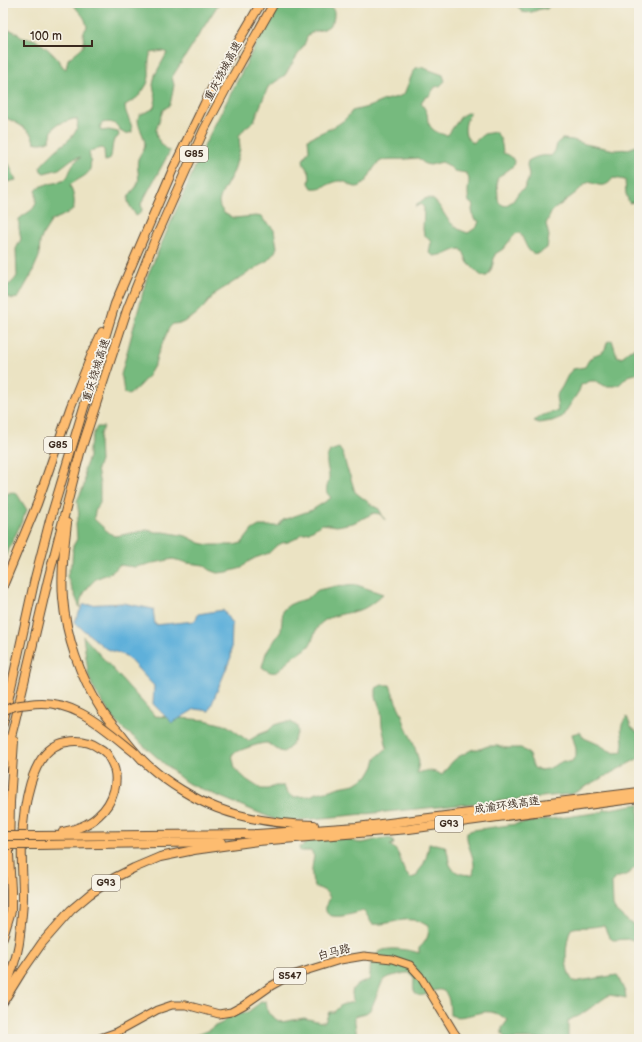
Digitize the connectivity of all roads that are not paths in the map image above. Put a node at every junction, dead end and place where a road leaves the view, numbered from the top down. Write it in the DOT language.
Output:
graph roads {
  1 [pos="261,3"];
  2 [pos="274,3"];
  3 [pos="115,304"];
  4 [pos="71,487"];
  5 [pos="3,586"];
  6 [pos="3,711"];
  7 [pos="3,724"];
  8 [pos="14,724"];
  9 [pos="135,753"];
  10 [pos="3,768"];
  11 [pos="639,792"];
  12 [pos="639,798"];
  13 [pos="357,827"];
  14 [pos="3,836"];
  15 [pos="37,836"];
  16 [pos="258,842"];
  17 [pos="3,845"];
  18 [pos="3,937"];
  19 [pos="3,994"];
  20 [pos="3,1002"];
  21 [pos="97,1039"];
  22 [pos="459,1039"];
  1 -- 3 [label="highway, 重庆绕城高速 / G85"];
  2 -- 4 [label="highway, 重庆绕城高速 / G85"];
  3 -- 5 [label="highway, G85"];
  3 -- 7 [label="highway, 重庆绕城高速"];
  4 -- 8 [label="highway, 重庆绕城高速 / G85"];
  4 -- 9 [label="highway, bridge"];
  6 -- 9 [label="highway, G93, bridge"];
  8 -- 10 [label="highway, 重庆绕城高速"];
  8 -- 18 [label="highway, G85"];
  9 -- 13 [label="highway, G93"];
  11 -- 13 [label="highway, 成渝环线高速 / G93"];
  12 -- 16 [label="highway, 成渝环线高速 / G93"];
  13 -- 15 [label="highway"];
  14 -- 15 [label="highway, bridge"];
  15 -- 19 [label="highway"];
  16 -- 17 [label="highway, bridge"];
  16 -- 20 [label="highway, G93"];
  21 -- 22 [label="main road, 白马路 / S547"];
}
